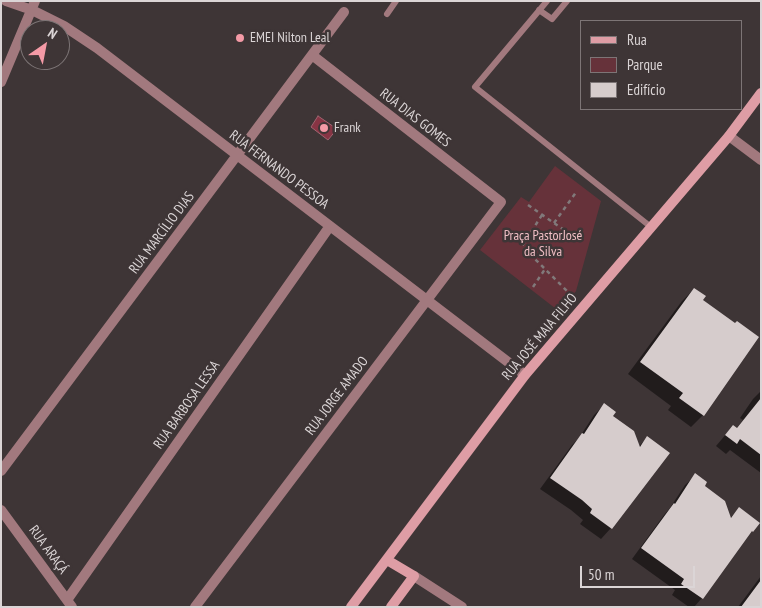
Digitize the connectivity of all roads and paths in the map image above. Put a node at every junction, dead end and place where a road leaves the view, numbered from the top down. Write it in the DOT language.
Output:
graph roads {
  1 [pos="6,1"];
  2 [pos="396,1"];
  3 [pos="547,1"];
  4 [pos="567,1"];
  5 [pos="34,6"];
  6 [pos="539,10"];
  7 [pos="344,12"];
  8 [pos="387,14"];
  9 [pos="312,55"];
  10 [pos="1,82"];
  11 [pos="761,93"];
  12 [pos="729,136"];
  13 [pos="237,155"];
  14 [pos="761,160"];
  15 [pos="577,191"];
  16 [pos="501,202"];
  17 [pos="528,205"];
  18 [pos="542,215"];
  19 [pos="554,223"];
  20 [pos="330,226"];
  21 [pos="651,227"];
  22 [pos="580,241"];
  23 [pos="545,269"];
  24 [pos="533,287"];
  25 [pos="427,300"];
  26 [pos="583,307"];
  27 [pos="526,375"];
  28 [pos="1,471"];
  29 [pos="1,510"];
  30 [pos="387,560"];
  31 [pos="414,576"];
  32 [pos="69,603"];
  33 [pos="195,607"];
  34 [pos="351,607"];
  35 [pos="390,607"];
  36 [pos="462,607"];
  1 -- 5 [label="street, RUA FERNANDO PESSOA"];
  2 -- 8 [label="lane"];
  3 -- 6 [label="lane"];
  4 -- 6 [label="lane"];
  5 -- 10 [label="street"];
  5 -- 13 [label="street, RUA FERNANDO PESSOA"];
  6 -- 21 [label="lane"];
  7 -- 9 [label="street, RUA MARCÍLIO DIAS"];
  9 -- 13 [label="street, RUA MARCÍLIO DIAS"];
  9 -- 16 [label="street, RUA DIAS GOMES"];
  11 -- 12 [label="street, RUA JOSÉ MAIA FILHO"];
  12 -- 14 [label="street"];
  12 -- 21 [label="street, RUA JOSÉ MAIA FILHO"];
  13 -- 20 [label="street, RUA FERNANDO PESSOA"];
  13 -- 28 [label="street, RUA MARCÍLIO DIAS"];
  15 -- 19 [label="path"];
  16 -- 25 [label="street, RUA JORGE AMADO"];
  17 -- 18 [label="path"];
  18 -- 19 [label="path"];
  18 -- 23 [label="path"];
  19 -- 22 [label="path"];
  20 -- 25 [label="street, RUA FERNANDO PESSOA"];
  20 -- 32 [label="street, RUA BARBOSA LESSA"];
  21 -- 26 [label="street, RUA JOSÉ MAIA FILHO"];
  23 -- 24 [label="path"];
  23 -- 26 [label="path"];
  25 -- 27 [label="street, RUA FERNANDO PESSOA"];
  25 -- 33 [label="street, RUA JORGE AMADO"];
  26 -- 27 [label="street, RUA JOSÉ MAIA FILHO"];
  27 -- 30 [label="street, RUA JOSÉ MAIA FILHO"];
  29 -- 32 [label="street, RUA ARAÇÁ"];
  30 -- 31 [label="street"];
  30 -- 34 [label="street, RUA JOSÉ MAIA FILHO"];
  31 -- 35 [label="street"];
  31 -- 36 [label="street"];
}
